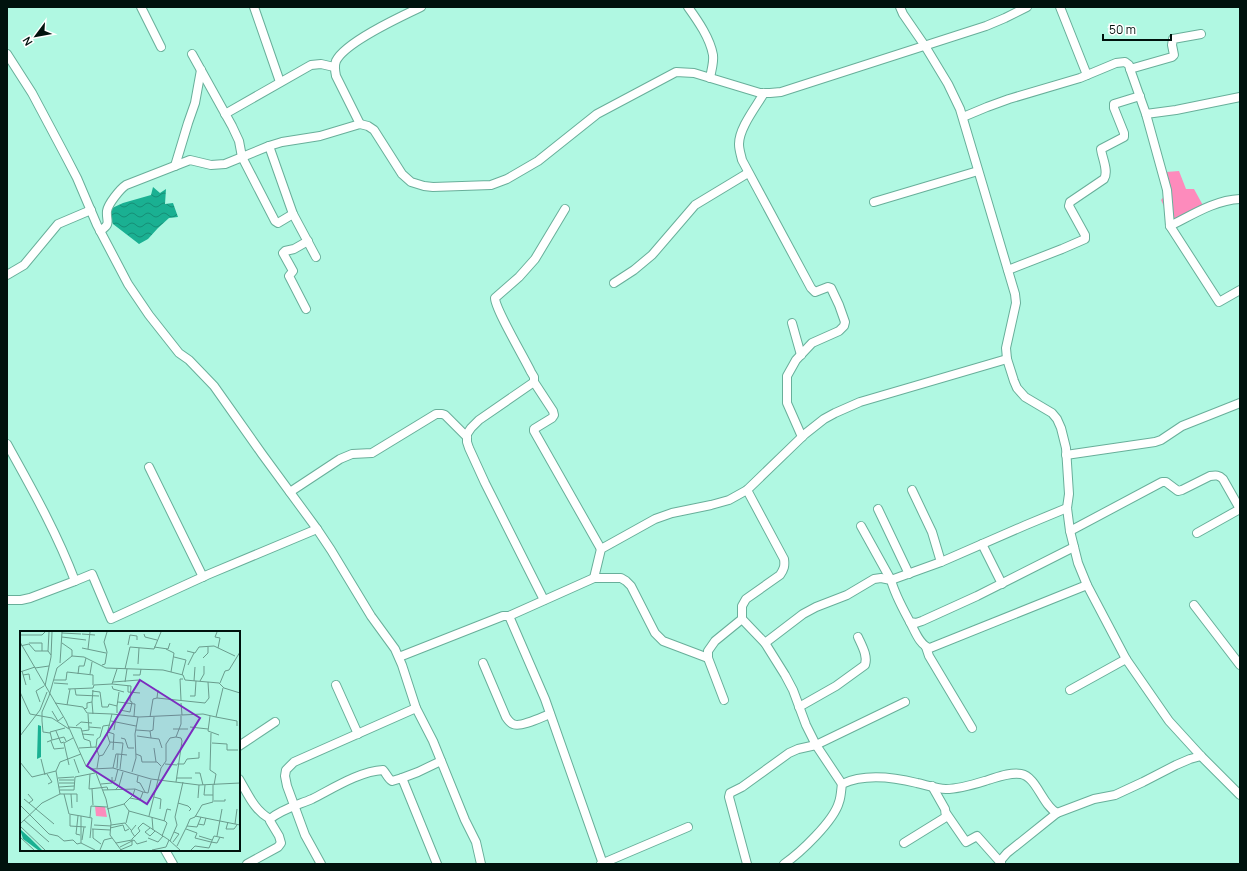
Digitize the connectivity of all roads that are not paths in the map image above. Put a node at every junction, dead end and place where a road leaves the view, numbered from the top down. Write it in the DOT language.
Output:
graph roads {
  1 [pos="141,7"];
  2 [pos="254,7"];
  3 [pos="422,7"];
  4 [pos="688,7"];
  5 [pos="900,7"];
  6 [pos="1027,7"];
  7 [pos="1060,7"];
  8 [pos="1201,34"];
  9 [pos="925,46"];
  10 [pos="161,47"];
  11 [pos="7,54"];
  12 [pos="192,54"];
  13 [pos="334,67"];
  14 [pos="1130,69"];
  15 [pos="201,70"];
  16 [pos="1087,75"];
  17 [pos="710,78"];
  18 [pos="280,82"];
  19 [pos="764,93"];
  20 [pos="1140,96"];
  21 [pos="1240,97"];
  22 [pos="225,114"];
  23 [pos="1146,114"];
  24 [pos="963,117"];
  25 [pos="360,124"];
  26 [pos="269,146"];
  27 [pos="242,158"];
  28 [pos="176,166"];
  29 [pos="978,171"];
  30 [pos="748,173"];
  31 [pos="1240,199"];
  32 [pos="874,202"];
  33 [pos="565,209"];
  34 [pos="91,210"];
  35 [pos="293,214"];
  36 [pos="1170,226"];
  37 [pos="100,231"];
  38 [pos="308,241"];
  39 [pos="316,257"];
  40 [pos="1008,270"];
  41 [pos="7,275"];
  42 [pos="614,283"];
  43 [pos="1240,290"];
  44 [pos="306,309"];
  45 [pos="792,324"];
  46 [pos="801,355"];
  47 [pos="1007,359"];
  48 [pos="534,382"];
  49 [pos="1240,403"];
  50 [pos="467,437"];
  51 [pos="802,437"];
  52 [pos="7,444"];
  53 [pos="1066,455"];
  54 [pos="150,467"];
  55 [pos="747,490"];
  56 [pos="912,490"];
  57 [pos="290,492"];
  58 [pos="1067,508"];
  59 [pos="878,509"];
  60 [pos="1240,509"];
  61 [pos="861,526"];
  62 [pos="317,529"];
  63 [pos="1070,531"];
  64 [pos="1197,533"];
  65 [pos="982,544"];
  66 [pos="1074,547"];
  67 [pos="601,549"];
  68 [pos="941,562"];
  69 [pos="909,574"];
  70 [pos="202,577"];
  71 [pos="594,578"];
  72 [pos="891,580"];
  73 [pos="75,581"];
  74 [pos="1002,584"];
  75 [pos="1087,585"];
  76 [pos="7,600"];
  77 [pos="544,600"];
  78 [pos="1194,605"];
  79 [pos="509,616"];
  80 [pos="742,619"];
  81 [pos="910,622"];
  82 [pos="858,637"];
  83 [pos="765,643"];
  84 [pos="926,647"];
  85 [pos="399,657"];
  86 [pos="708,658"];
  87 [pos="1126,659"];
  88 [pos="483,663"];
  89 [pos="1240,665"];
  90 [pos="336,685"];
  91 [pos="1070,690"];
  92 [pos="724,700"];
  93 [pos="905,702"];
  94 [pos="799,707"];
  95 [pos="416,708"];
  96 [pos="550,714"];
  97 [pos="275,722"];
  98 [pos="972,728"];
  99 [pos="358,734"];
  100 [pos="240,745"];
  101 [pos="816,745"];
  102 [pos="1201,756"];
  103 [pos="441,761"];
  104 [pos="402,778"];
  105 [pos="240,781"];
  106 [pos="842,784"];
  107 [pos="932,786"];
  108 [pos="1240,795"];
  109 [pos="294,806"];
  110 [pos="946,813"];
  111 [pos="1057,813"];
  112 [pos="270,819"];
  113 [pos="688,827"];
  114 [pos="904,843"];
  115 [pos="166,851"];
  116 [pos="1001,863"];
  117 [pos="173,864"];
  118 [pos="247,864"];
  119 [pos="321,864"];
  120 [pos="437,864"];
  121 [pos="481,864"];
  122 [pos="602,864"];
  123 [pos="747,864"];
  124 [pos="784,864"];
  1 -- 10 [label="street"];
  2 -- 18 [label="street"];
  3 -- 13 [label="street"];
  4 -- 17 [label="street"];
  5 -- 9 [label="street"];
  6 -- 9 [label="street"];
  7 -- 16 [label="street"];
  8 -- 14 [label="street"];
  9 -- 19 [label="street"];
  9 -- 24 [label="street"];
  11 -- 34 [label="street"];
  12 -- 15 [label="street"];
  13 -- 18 [label="street"];
  13 -- 25 [label="street"];
  14 -- 16 [label="street"];
  14 -- 20 [label="street"];
  15 -- 22 [label="street"];
  15 -- 28 [label="street"];
  16 -- 24 [label="street"];
  17 -- 19 [label="street"];
  17 -- 25 [label="street"];
  18 -- 22 [label="street"];
  19 -- 30 [label="street"];
  20 -- 23 [label="street"];
  20 -- 40 [label="street"];
  21 -- 23 [label="street"];
  22 -- 27 [label="street"];
  23 -- 36 [label="street"];
  24 -- 29 [label="street"];
  25 -- 26 [label="street"];
  26 -- 27 [label="street"];
  26 -- 35 [label="street"];
  27 -- 28 [label="street"];
  27 -- 35 [label="street"];
  28 -- 37 [label="street"];
  29 -- 32 [label="street"];
  29 -- 40 [label="street"];
  30 -- 42 [label="street"];
  30 -- 46 [label="street"];
  31 -- 36 [label="street"];
  33 -- 48 [label="street"];
  34 -- 37 [label="street"];
  34 -- 41 [label="street"];
  35 -- 38 [label="street"];
  36 -- 43 [label="street"];
  37 -- 57 [label="street"];
  38 -- 39 [label="street"];
  38 -- 44 [label="street"];
  40 -- 47 [label="street"];
  45 -- 46 [label="street"];
  46 -- 51 [label="street"];
  47 -- 51 [label="street"];
  47 -- 53 [label="street"];
  48 -- 50 [label="street"];
  48 -- 67 [label="street"];
  49 -- 53 [label="street"];
  50 -- 57 [label="street"];
  50 -- 77 [label="street"];
  51 -- 55 [label="street"];
  52 -- 73 [label="street"];
  53 -- 58 [label="street"];
  54 -- 70 [label="street"];
  55 -- 67 [label="street"];
  55 -- 80 [label="street"];
  56 -- 68 [label="street"];
  57 -- 62 [label="street"];
  58 -- 63 [label="street"];
  58 -- 65 [label="street"];
  59 -- 69 [label="street"];
  60 -- 63 [label="street"];
  60 -- 64 [label="street"];
  61 -- 72 [label="street"];
  62 -- 70 [label="street"];
  62 -- 85 [label="street"];
  63 -- 66 [label="street"];
  65 -- 68 [label="street"];
  65 -- 74 [label="street"];
  66 -- 74 [label="street"];
  66 -- 75 [label="street"];
  67 -- 71 [label="street"];
  68 -- 69 [label="street"];
  69 -- 72 [label="street"];
  70 -- 73 [label="street"];
  71 -- 77 [label="street"];
  71 -- 86 [label="street"];
  72 -- 81 [label="street"];
  72 -- 83 [label="street"];
  73 -- 76 [label="street"];
  74 -- 81 [label="street"];
  75 -- 84 [label="street"];
  75 -- 87 [label="street"];
  77 -- 79 [label="street"];
  78 -- 89 [label="street"];
  79 -- 85 [label="street"];
  79 -- 96 [label="street"];
  80 -- 83 [label="street"];
  80 -- 86 [label="street"];
  81 -- 84 [label="street"];
  82 -- 94 [label="street"];
  83 -- 94 [label="street"];
  84 -- 98 [label="street"];
  85 -- 95 [label="street"];
  86 -- 92 [label="street"];
  87 -- 91 [label="street"];
  87 -- 102 [label="street"];
  88 -- 96 [label="street"];
  90 -- 99 [label="street"];
  93 -- 101 [label="street"];
  94 -- 101 [label="street"];
  95 -- 99 [label="street"];
  95 -- 103 [label="street"];
  96 -- 122 [label="street"];
  97 -- 100 [label="street"];
  99 -- 109 [label="street"];
  101 -- 106 [label="street"];
  101 -- 123 [label="street"];
  102 -- 108 [label="street"];
  102 -- 111 [label="street"];
  103 -- 104 [label="street"];
  103 -- 121 [label="street"];
  104 -- 109 [label="street"];
  104 -- 120 [label="street"];
  105 -- 112 [label="street"];
  106 -- 107 [label="street"];
  106 -- 124 [label="street"];
  107 -- 110 [label="street"];
  107 -- 111 [label="street"];
  109 -- 112 [label="street"];
  109 -- 119 [label="street"];
  110 -- 114 [label="street"];
  110 -- 116 [label="street"];
  111 -- 116 [label="street"];
  112 -- 118 [label="street"];
  113 -- 122 [label="street"];
  115 -- 117 [label="street"];
}
